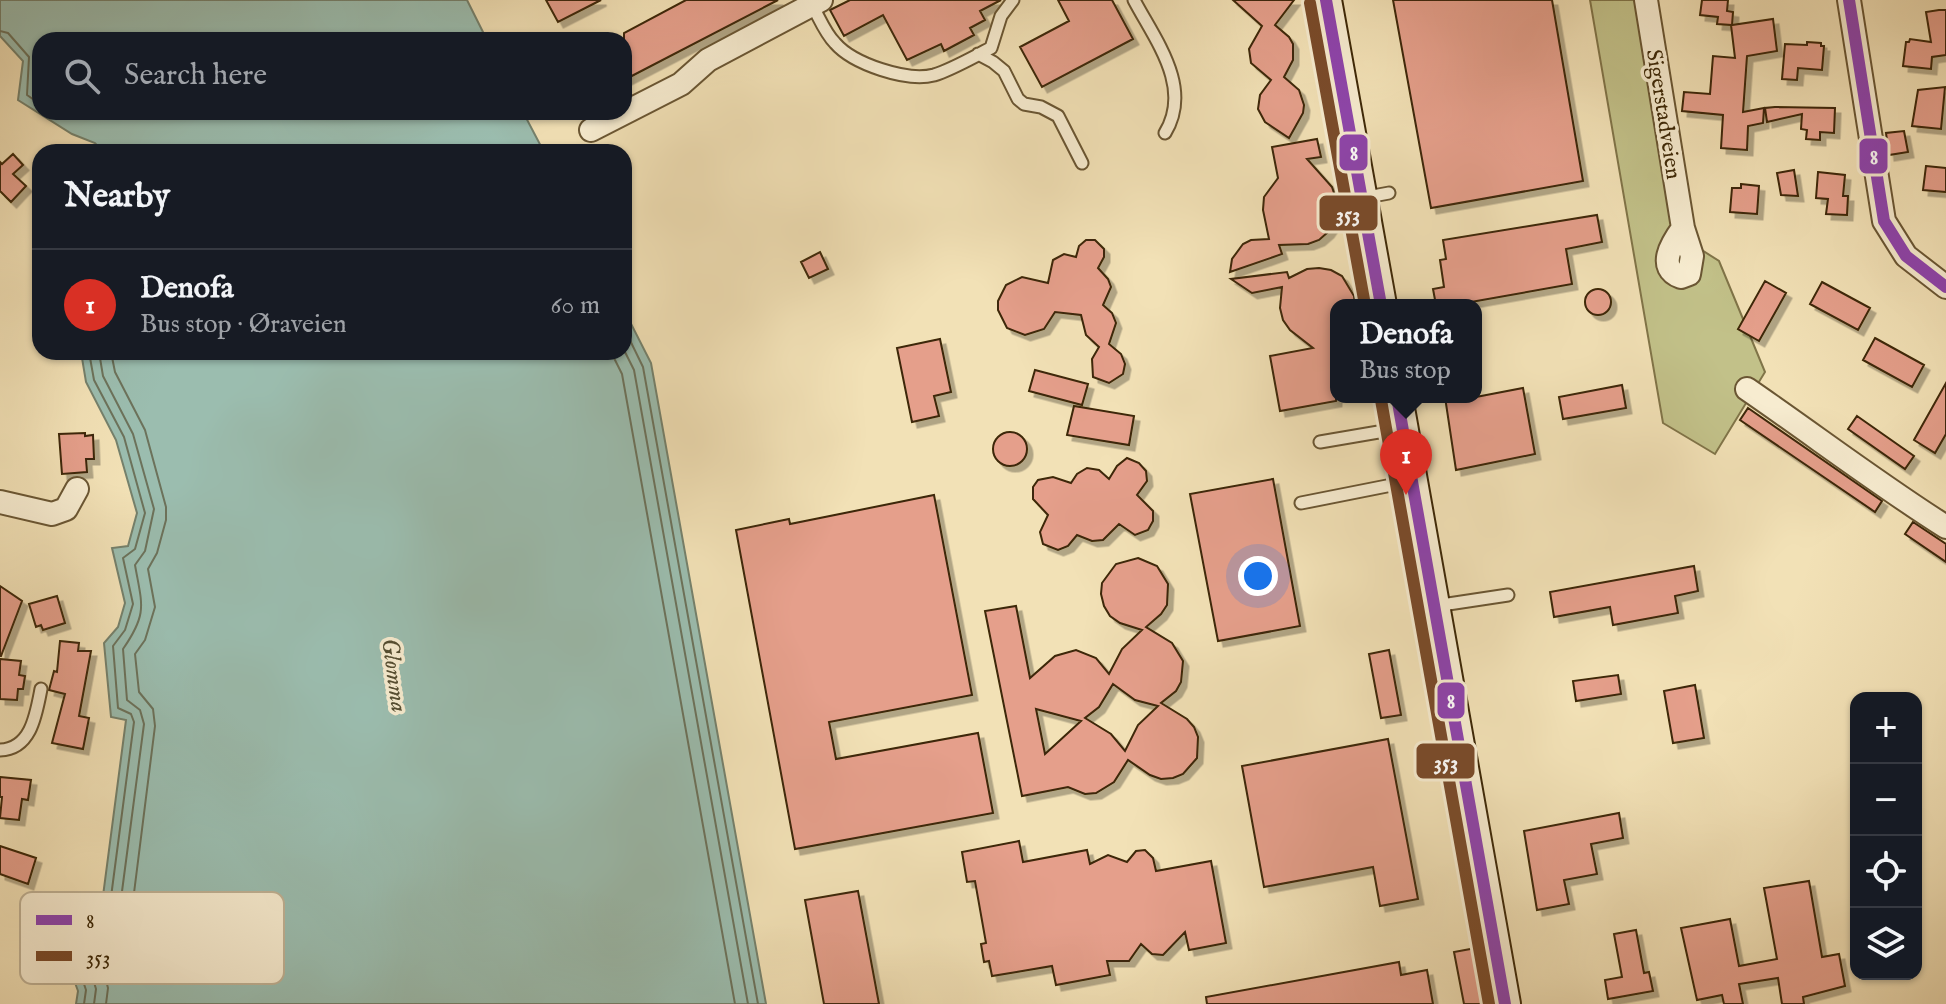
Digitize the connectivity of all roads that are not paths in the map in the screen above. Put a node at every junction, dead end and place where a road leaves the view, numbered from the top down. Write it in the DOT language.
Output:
graph roads {
  1 [pos="1013,0"];
  2 [pos="1134,0"];
  3 [pos="1326,0"];
  4 [pos="1646,0"];
  5 [pos="1849,0"];
  6 [pos="816,2"];
  7 [pos="978,54"];
  8 [pos="632,109"];
  9 [pos="611,120"];
  10 [pos="591,130"];
  11 [pos="1165,133"];
  12 [pos="1082,163"];
  13 [pos="1683,228"];
  14 [pos="1946,287"];
  15 [pos="1381,299"];
  16 [pos="1747,389"];
  17 [pos="1398,403"];
  18 [pos="1403,428"];
  19 [pos="1320,442"];
  20 [pos="1412,481"];
  21 [pos="77,489"];
  22 [pos="0,502"];
  23 [pos="1301,503"];
  24 [pos="1946,527"];
  25 [pos="1508,595"];
  26 [pos="1434,606"];
  27 [pos="41,689"];
  28 [pos="0,750"];
  29 [pos="1505,1004"];
  1 -- 7 [label="lane"];
  2 -- 11 [label="lane"];
  3 -- 15 [label="street"];
  4 -- 13 [label="street, Sigerstadveien"];
  5 -- 14 [label="street"];
  6 -- 7 [label="lane"];
  6 -- 8 [label="street"];
  7 -- 12 [label="lane"];
  9 -- 10 [label="street"];
  16 -- 24 [label="street"];
  17 -- 18 [label="street"];
  18 -- 19 [label="lane"];
  18 -- 20 [label="street"];
  20 -- 23 [label="lane"];
  20 -- 26 [label="street"];
  21 -- 22 [label="street"];
  25 -- 26 [label="lane"];
  26 -- 29 [label="street"];
  27 -- 28 [label="lane"];
}
